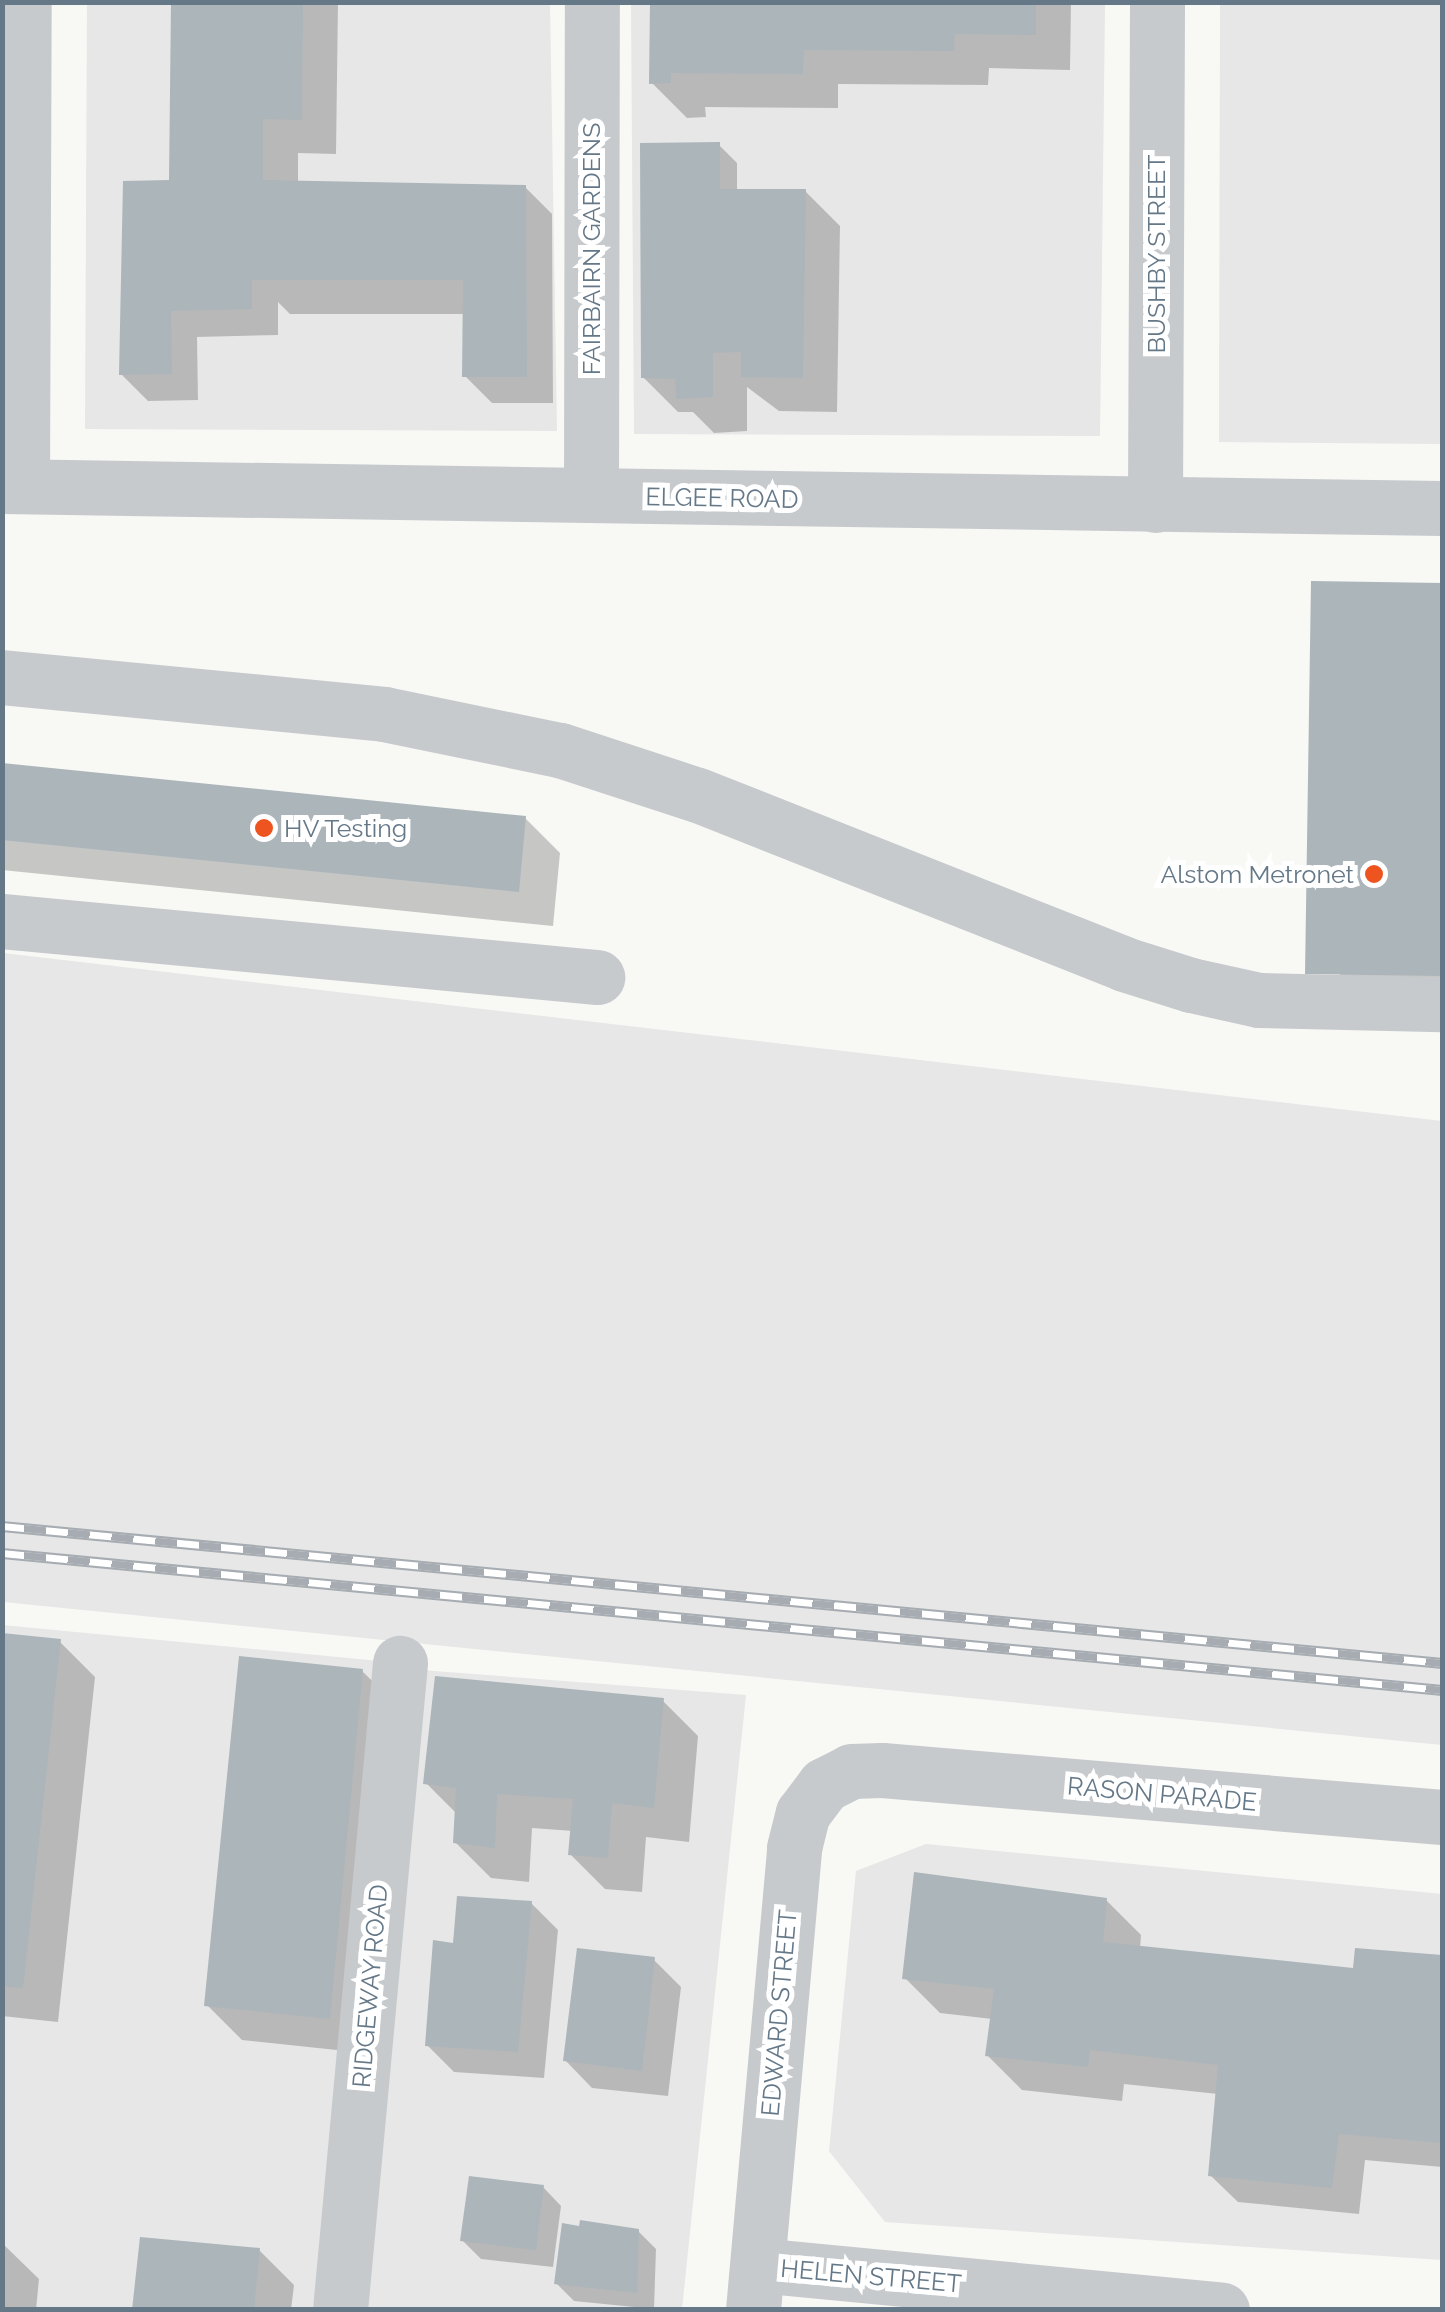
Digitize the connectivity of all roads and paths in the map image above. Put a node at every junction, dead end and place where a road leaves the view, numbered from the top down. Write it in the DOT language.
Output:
graph roads {
  1 [pos="24,2"];
  2 [pos="592,2"];
  3 [pos="1157,2"];
  4 [pos="12,486"];
  5 [pos="591,496"];
  6 [pos="1155,505"];
  7 [pos="1442,508"];
  8 [pos="2,677"];
  9 [pos="2,921"];
  10 [pos="596,977"];
  11 [pos="1442,1004"];
  12 [pos="400,1663"];
  13 [pos="882,1770"];
  14 [pos="1442,1817"];
  15 [pos="756,2287"];
  16 [pos="340,2310"];
  17 [pos="1222,2310"];
  1 -- 4 [label="street"];
  2 -- 5 [label="street, FAIRBAIRN GARDENS"];
  3 -- 6 [label="street, BUSHBY STREET"];
  4 -- 5 [label="street, ELGEE ROAD"];
  5 -- 6 [label="street, ELGEE ROAD"];
  6 -- 7 [label="street, ELGEE ROAD"];
  8 -- 11 [label="street"];
  9 -- 10 [label="street"];
  12 -- 16 [label="street, RIDGEWAY ROAD"];
  13 -- 14 [label="street, RASON PARADE"];
  13 -- 15 [label="street, EDWARD STREET"];
  15 -- 17 [label="street, HELEN STREET"];
}
